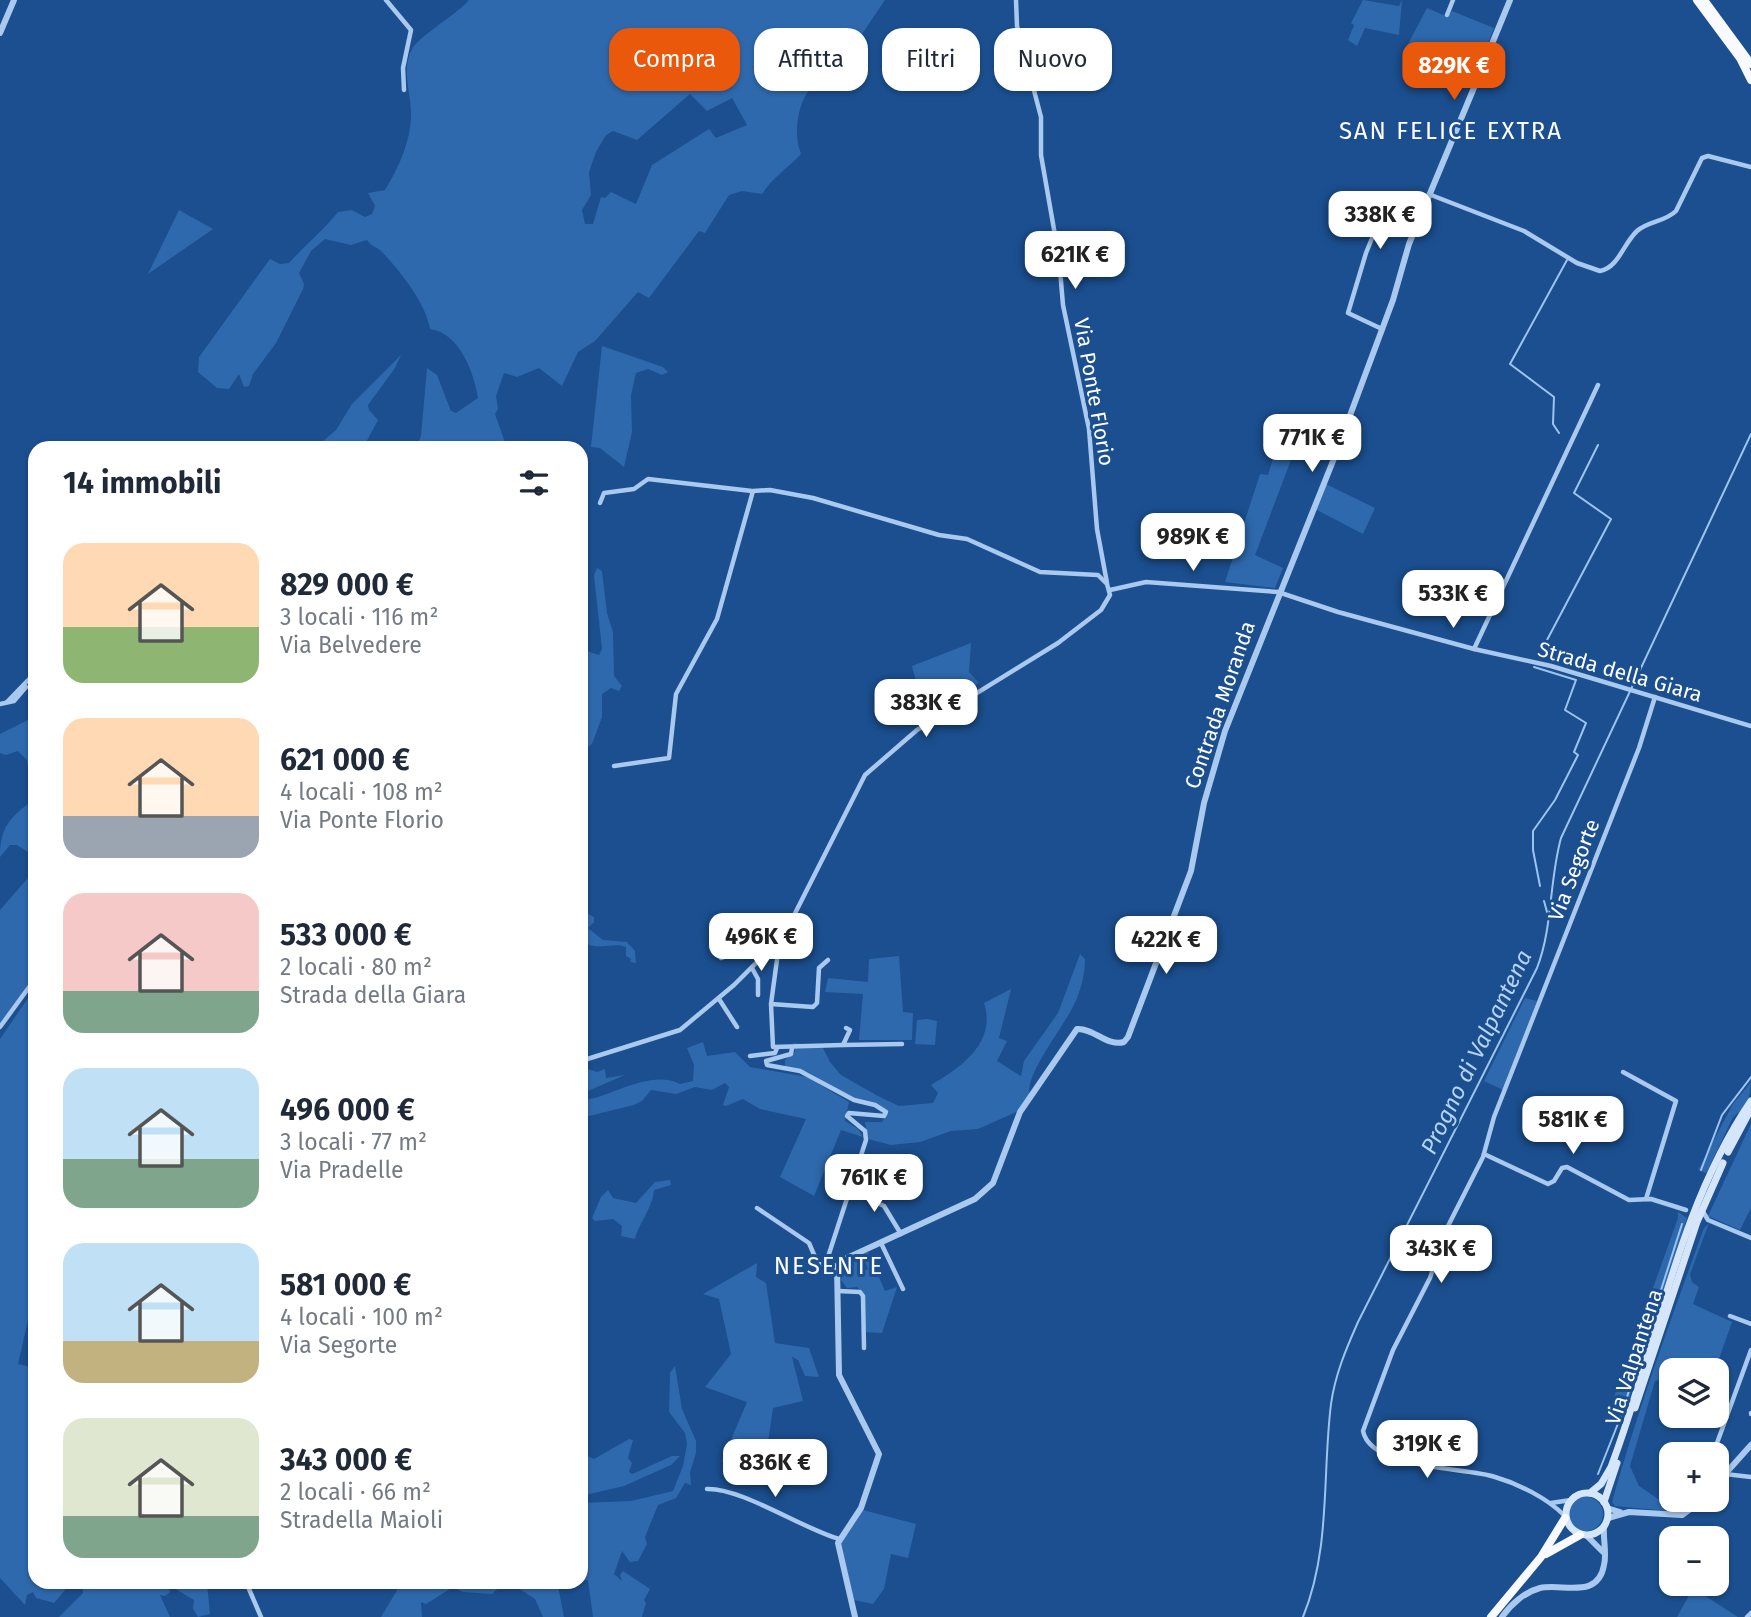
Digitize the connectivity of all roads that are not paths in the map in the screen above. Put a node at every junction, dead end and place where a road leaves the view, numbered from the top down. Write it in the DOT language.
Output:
graph roads {
  1 [pos="14,0"];
  2 [pos="386,0"];
  3 [pos="1016,0"];
  4 [pos="1453,0"];
  5 [pos="1510,0"];
  6 [pos="1697,0"];
  7 [pos="1704,0"];
  8 [pos="1447,15"];
  9 [pos="0,33"];
  10 [pos="1751,64"];
  11 [pos="1751,80"];
  12 [pos="404,90"];
  13 [pos="1751,167"];
  14 [pos="1431,195"];
  15 [pos="1372,197"];
  16 [pos="1386,205"];
  17 [pos="1422,216"];
  18 [pos="1382,329"];
  19 [pos="1598,386"];
  20 [pos="753,491"];
  21 [pos="600,503"];
  22 [pos="1107,583"];
  23 [pos="1110,590"];
  24 [pos="1278,592"];
  25 [pos="1474,649"];
  26 [pos="28,680"];
  27 [pos="26,687"];
  28 [pos="1655,697"];
  29 [pos="7,702"];
  30 [pos="0,704"];
  31 [pos="1751,726"];
  32 [pos="614,766"];
  33 [pos="779,944"];
  34 [pos="721,958"];
  35 [pos="828,960"];
  36 [pos="752,968"];
  37 [pos="28,989"];
  38 [pos="758,995"];
  39 [pos="719,999"];
  40 [pos="771,1004"];
  41 [pos="0,1027"];
  42 [pos="737,1027"];
  43 [pos="846,1028"];
  44 [pos="902,1044"];
  45 [pos="843,1045"];
  46 [pos="777,1048"];
  47 [pos="792,1048"];
  48 [pos="750,1056"];
  49 [pos="588,1059"];
  50 [pos="1623,1072"];
  51 [pos="1751,1101"];
  52 [pos="1751,1109"];
  53 [pos="1483,1154"];
  54 [pos="850,1190"];
  55 [pos="1703,1195"];
  56 [pos="1646,1199"];
  57 [pos="757,1208"];
  58 [pos="1703,1208"];
  59 [pos="1686,1210"];
  60 [pos="1708,1220"];
  61 [pos="1697,1222"];
  62 [pos="901,1234"];
  63 [pos="1751,1238"];
  64 [pos="881,1243"];
  65 [pos="1682,1246"];
  66 [pos="826,1263"];
  67 [pos="837,1266"];
  68 [pos="903,1289"];
  69 [pos="836,1291"];
  70 [pos="1730,1316"];
  71 [pos="1751,1324"];
  72 [pos="864,1348"];
  73 [pos="1751,1350"];
  74 [pos="1717,1442"];
  75 [pos="1751,1445"];
  76 [pos="1734,1464"];
  77 [pos="1729,1470"];
  78 [pos="1729,1474"];
  79 [pos="1748,1476"];
  80 [pos="707,1489"];
  81 [pos="1590,1493"];
  82 [pos="1571,1500"];
  83 [pos="1550,1503"];
  84 [pos="1606,1505"];
  85 [pos="1686,1512"];
  86 [pos="1622,1513"];
  87 [pos="1565,1517"];
  88 [pos="1608,1518"];
  89 [pos="1604,1527"];
  90 [pos="1583,1535"];
  91 [pos="839,1539"];
  92 [pos="1604,1554"];
  93 [pos="1541,1557"];
  94 [pos="249,1589"];
  95 [pos="1751,1613"];
  96 [pos="261,1617"];
  97 [pos="855,1617"];
  98 [pos="1491,1617"];
  99 [pos="1502,1617"];
  100 [pos="1747,1617"];
  1 -- 9 [label="street"];
  2 -- 12 [label="street"];
  3 -- 22 [label="street, Via Ponte Florio"];
  4 -- 8 [label="street"];
  5 -- 14 [label="street, Contrada Moranda"];
  6 -- 11 [label="highway"];
  7 -- 10 [label="highway"];
  13 -- 14 [label="street"];
  14 -- 17 [label="street, Contrada Moranda"];
  15 -- 16 [label="street"];
  16 -- 17 [label="street"];
  16 -- 18 [label="street"];
  17 -- 18 [label="street, Contrada Moranda"];
  18 -- 24 [label="street, Contrada Moranda"];
  19 -- 25 [label="street"];
  20 -- 21 [label="street"];
  20 -- 22 [label="street"];
  20 -- 32 [label="street"];
  22 -- 23 [label="street, Via Ponte Florio"];
  23 -- 24 [label="street, Strada della Giara"];
  23 -- 33 [label="street"];
  24 -- 25 [label="street, Strada della Giara"];
  24 -- 62 [label="street, Contrada Moranda"];
  25 -- 28 [label="street, Strada della Giara"];
  26 -- 29 [label="street"];
  27 -- 29 [label="street"];
  28 -- 31 [label="street, Strada della Giara"];
  28 -- 53 [label="street, Via Segorte"];
  29 -- 30 [label="street"];
  33 -- 34 [label="street"];
  33 -- 36 [label="street"];
  33 -- 40 [label="street"];
  35 -- 40 [label="street"];
  36 -- 38 [label="street"];
  36 -- 39 [label="street"];
  37 -- 41 [label="street"];
  39 -- 42 [label="street"];
  39 -- 49 [label="street"];
  40 -- 46 [label="street"];
  43 -- 45 [label="street"];
  44 -- 45 [label="street"];
  45 -- 47 [label="street"];
  46 -- 47 [label="street"];
  46 -- 48 [label="street"];
  47 -- 54 [label="street"];
  50 -- 56 [label="street"];
  51 -- 55 [label="main road, Via Valpantena"];
  52 -- 58 [label="main road, Via Valpantena"];
  53 -- 56 [label="street"];
  53 -- 83 [label="street, Via Segorte"];
  54 -- 62 [label="street"];
  54 -- 66 [label="street"];
  55 -- 59 [label="street, Via Valpantena"];
  55 -- 65 [label="main road, Via Valpantena"];
  56 -- 59 [label="street"];
  57 -- 66 [label="street"];
  58 -- 60 [label="street"];
  58 -- 61 [label="main road, Via Valpantena"];
  59 -- 65 [label="street, Via Valpantena"];
  60 -- 61 [label="street"];
  60 -- 63 [label="street"];
  61 -- 84 [label="main road, Via Valpantena"];
  62 -- 64 [label="street"];
  64 -- 67 [label="street"];
  64 -- 68 [label="street"];
  65 -- 81 [label="main road, Via Valpantena"];
  66 -- 67 [label="street"];
  67 -- 69 [label="street"];
  69 -- 72 [label="street"];
  69 -- 91 [label="street"];
  70 -- 71 [label="street"];
  73 -- 74 [label="street"];
  75 -- 76 [label="street"];
  76 -- 77 [label="street"];
  76 -- 79 [label="street"];
  78 -- 79 [label="street"];
  80 -- 91 [label="street"];
  81 -- 82 [label="main road"];
  81 -- 84 [label="main road"];
  82 -- 83 [label="street"];
  82 -- 87 [label="main road"];
  83 -- 87 [label="street"];
  84 -- 86 [label="street"];
  84 -- 88 [label="main road, Via Valpantena"];
  85 -- 86 [label="street"];
  86 -- 88 [label="street"];
  87 -- 90 [label="main road"];
  87 -- 93 [label="highway"];
  88 -- 89 [label="main road, Via Valpantena"];
  89 -- 90 [label="main road"];
  89 -- 92 [label="street, Via Valpantena"];
  90 -- 92 [label="street"];
  90 -- 93 [label="highway"];
  91 -- 97 [label="street"];
  92 -- 99 [label="street, Via Valpantena"];
  93 -- 98 [label="highway"];
  94 -- 96 [label="street"];
  95 -- 100 [label="street"];
}
